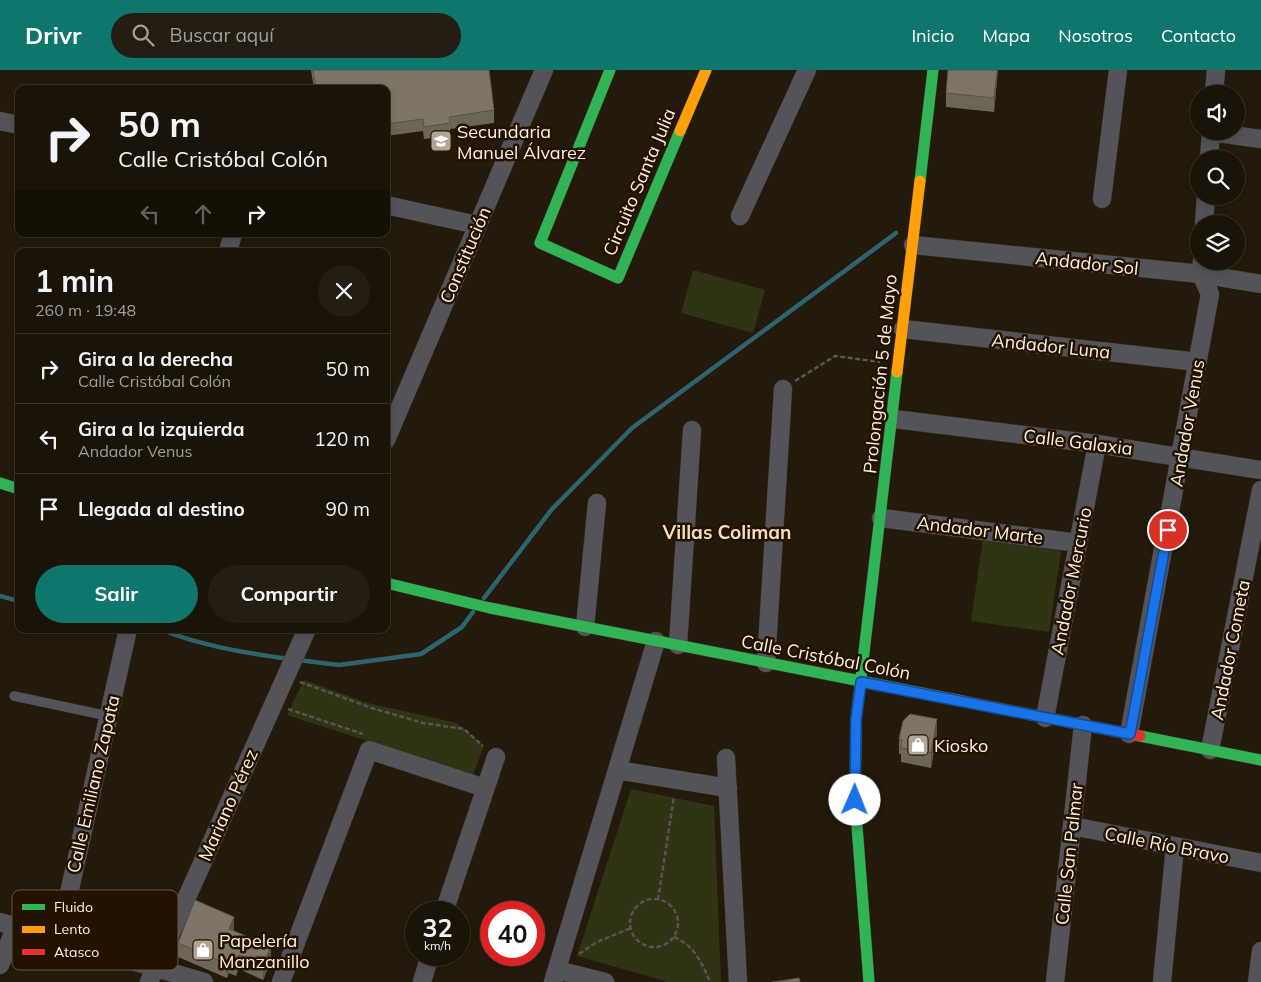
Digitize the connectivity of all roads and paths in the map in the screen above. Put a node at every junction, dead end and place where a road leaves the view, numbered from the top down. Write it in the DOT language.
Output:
graph roads {
  1 [pos="544,70"];
  2 [pos="610,70"];
  3 [pos="706,70"];
  4 [pos="807,70"];
  5 [pos="933,70"];
  6 [pos="1118,70"];
  7 [pos="1216,70"];
  8 [pos="1215,85"];
  9 [pos="0,121"];
  10 [pos="15,124"];
  11 [pos="1245,137"];
  12 [pos="1261,139"];
  13 [pos="1102,199"];
  14 [pos="390,206"];
  15 [pos="740,216"];
  16 [pos="477,225"];
  17 [pos="913,245"];
  18 [pos="1190,267"];
  19 [pos="1202,270"];
  20 [pos="1208,270"];
  21 [pos="1261,284"];
  22 [pos="903,330"];
  23 [pos="1198,362"];
  24 [pos="899,364"];
  25 [pos="783,389"];
  26 [pos="894,420"];
  27 [pos="692,430"];
  28 [pos="390,431"];
  29 [pos="1097,444"];
  30 [pos="1182,456"];
  31 [pos="1261,470"];
  32 [pos="0,483"];
  33 [pos="15,488"];
  34 [pos="1261,490"];
  35 [pos="597,503"];
  36 [pos="882,518"];
  37 [pos="1078,543"];
  38 [pos="390,584"];
  39 [pos="585,627"];
  40 [pos="127,633"];
  41 [pos="305,633"];
  42 [pos="656,641"];
  43 [pos="678,645"];
  44 [pos="766,663"];
  45 [pos="287,675"];
  46 [pos="861,682"];
  47 [pos="14,696"];
  48 [pos="274,705"];
  49 [pos="108,716"];
  50 [pos="1046,718"];
  51 [pos="1083,725"];
  52 [pos="1130,734"];
  53 [pos="369,750"];
  54 [pos="1210,750"];
  55 [pos="496,757"];
  56 [pos="726,758"];
  57 [pos="1261,760"];
  58 [pos="617,770"];
  59 [pos="676,779"];
  60 [pos="485,788"];
  61 [pos="728,788"];
  62 [pos="1072,826"];
  63 [pos="1175,846"];
  64 [pos="1261,864"];
  65 [pos="70,890"];
  66 [pos="658,900"];
  67 [pos="448,901"];
  68 [pos="178,917"];
  69 [pos="8,924"];
  70 [pos="631,928"];
  71 [pos="674,937"];
  72 [pos="1261,950"];
  73 [pos="0,965"];
  74 [pos="427,966"];
  75 [pos="139,970"];
  76 [pos="152,975"];
  77 [pos="555,976"];
  78 [pos="204,982"];
  79 [pos="281,982"];
  80 [pos="422,982"];
  81 [pos="605,982"];
  82 [pos="710,982"];
  83 [pos="738,982"];
  84 [pos="869,982"];
  85 [pos="1055,982"];
  86 [pos="1162,982"];
  87 [pos="1257,982"];
  1 -- 16 [label="street, Constitución"];
  2 -- 3 [label="street, Circuito Santa Julia"];
  4 -- 15 [label="street"];
  5 -- 17 [label="street, Prolongación 5 de Mayo"];
  6 -- 13 [label="street"];
  7 -- 8 [label="street"];
  9 -- 10 [label="street"];
  11 -- 12 [label="street"];
  14 -- 16 [label="street"];
  16 -- 28 [label="street, Constitución"];
  17 -- 18 [label="street, Andador Sol"];
  17 -- 22 [label="street, Prolongación 5 de Mayo"];
  19 -- 23 [label="street, Andador Venus"];
  20 -- 21 [label="street, Andador Sol"];
  22 -- 23 [label="street, Andador Luna"];
  22 -- 24 [label="street, Prolongación 5 de Mayo"];
  23 -- 30 [label="street, Andador Venus"];
  24 -- 25 [label="path"];
  24 -- 26 [label="street, Prolongación 5 de Mayo"];
  25 -- 44 [label="street"];
  26 -- 29 [label="street, Calle Galaxia"];
  26 -- 36 [label="street, Prolongación 5 de Mayo"];
  27 -- 43 [label="street"];
  29 -- 30 [label="street, Calle Galaxia"];
  29 -- 37 [label="street, Andador Mercurio"];
  30 -- 31 [label="street, Calle Galaxia"];
  30 -- 52 [label="street, Andador Venus"];
  32 -- 33 [label="street"];
  34 -- 54 [label="street, Andador Cometa"];
  35 -- 39 [label="street"];
  36 -- 37 [label="street, Andador Marte"];
  36 -- 46 [label="street, Prolongación 5 de Mayo"];
  37 -- 50 [label="street, Andador Mercurio"];
  38 -- 39 [label="street, Calle Cristóbal Colón"];
  39 -- 42 [label="street, Calle Cristóbal Colón"];
  40 -- 49 [label="street, Calle Emiliano Zapata"];
  41 -- 45 [label="street, Mariano Pérez"];
  42 -- 43 [label="street, Calle Cristóbal Colón"];
  42 -- 58 [label="street"];
  43 -- 44 [label="street, Calle Cristóbal Colón"];
  44 -- 46 [label="street, Calle Cristóbal Colón"];
  45 -- 48 [label="street, Mariano Pérez"];
  45 -- 55 [label="path"];
  46 -- 50 [label="street, Calle Cristóbal Colón"];
  46 -- 84 [label="street, Prolongación 5 de Mayo"];
  47 -- 49 [label="lane"];
  48 -- 53 [label="path"];
  48 -- 68 [label="street, Mariano Pérez"];
  49 -- 65 [label="street, Calle Emiliano Zapata"];
  50 -- 51 [label="street, Calle Cristóbal Colón"];
  51 -- 52 [label="street, Calle Cristóbal Colón"];
  51 -- 62 [label="street, Calle San Palmar"];
  52 -- 54 [label="street, Calle Cristóbal Colón"];
  53 -- 60 [label="street"];
  53 -- 79 [label="street"];
  54 -- 57 [label="street, Calle Cristóbal Colón"];
  55 -- 60 [label="street"];
  56 -- 61 [label="street"];
  58 -- 59 [label="street"];
  58 -- 77 [label="street"];
  59 -- 61 [label="street"];
  59 -- 66 [label="path"];
  60 -- 67 [label="street"];
  61 -- 83 [label="street"];
  62 -- 63 [label="street, Calle Río Bravo"];
  62 -- 85 [label="street, Calle San Palmar"];
  63 -- 64 [label="street, Calle Río Bravo"];
  63 -- 86 [label="street"];
  66 -- 70 [label="path"];
  66 -- 71 [label="path"];
  69 -- 73 [label="street"];
  70 -- 71 [label="path"];
  70 -- 77 [label="path"];
  71 -- 82 [label="path"];
  72 -- 87 [label="street"];
  74 -- 80 [label="street"];
  75 -- 76 [label="street"];
  76 -- 78 [label="street"];
  77 -- 81 [label="street"];
}
